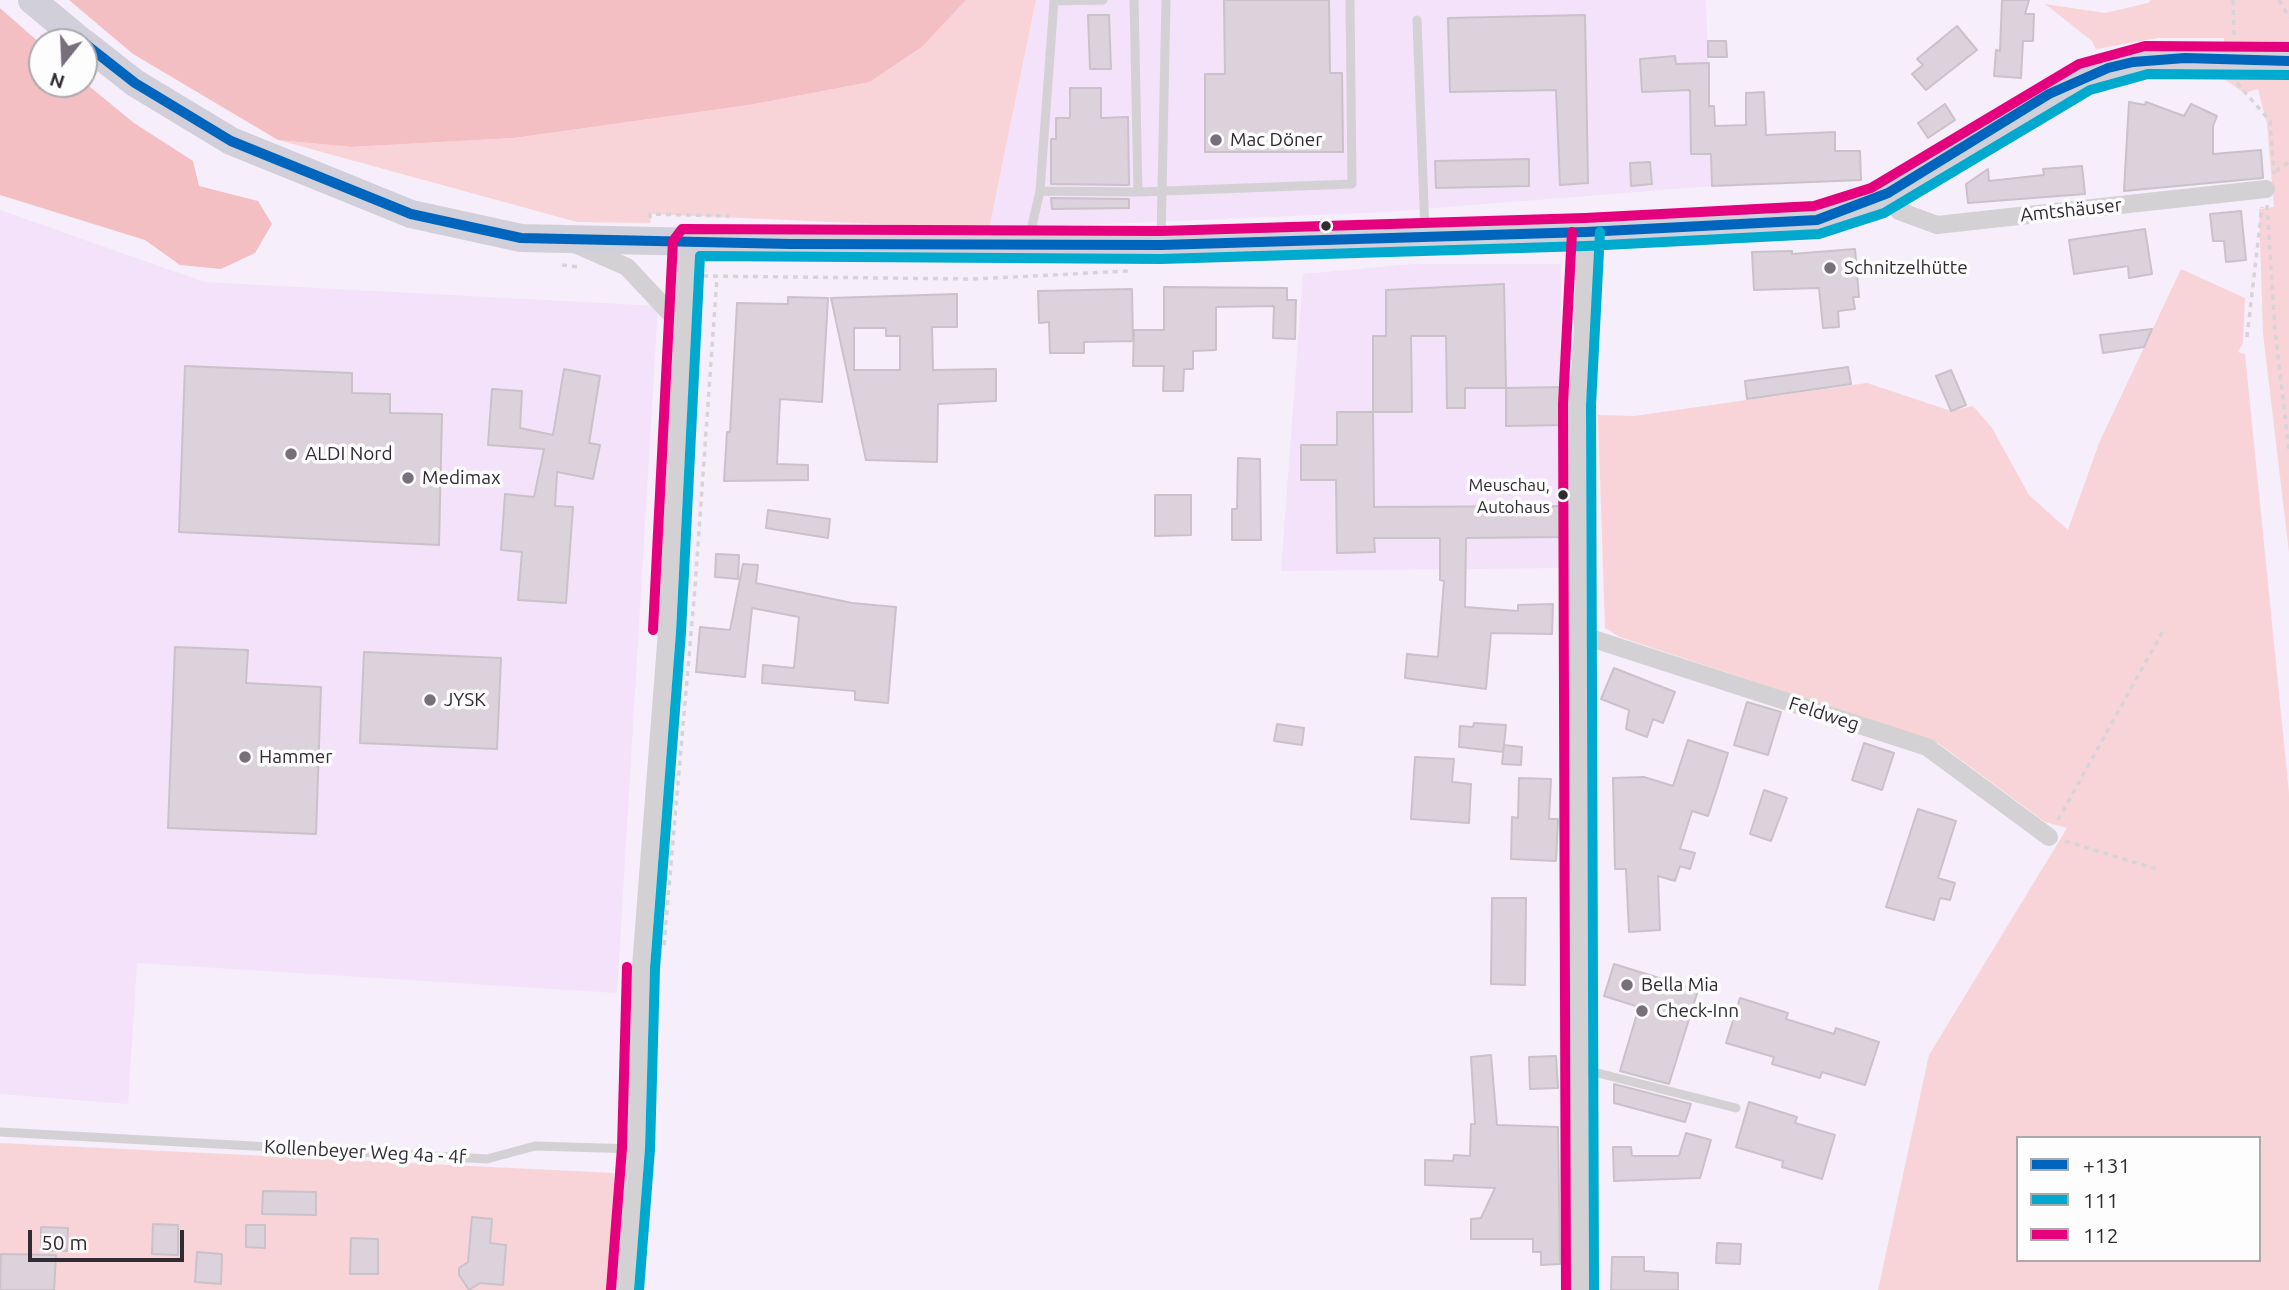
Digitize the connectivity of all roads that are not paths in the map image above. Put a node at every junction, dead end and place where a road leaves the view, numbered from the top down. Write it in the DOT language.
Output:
graph roads {
  1 [pos="32,0"];
  2 [pos="1102,0"];
  3 [pos="1135,0"];
  4 [pos="1166,0"];
  5 [pos="1350,0"];
  6 [pos="1417,20"];
  7 [pos="65,28"];
  8 [pos="98,55"];
  9 [pos="2283,61"];
  10 [pos="2266,189"];
  11 [pos="1040,191"];
  12 [pos="1161,191"];
  13 [pos="1138,192"];
  14 [pos="1888,195"];
  15 [pos="1586,232"];
  16 [pos="1425,238"];
  17 [pos="564,240"];
  18 [pos="687,243"];
  19 [pos="1028,244"];
  20 [pos="1161,245"];
  21 [pos="682,326"];
  22 [pos="1578,634"];
  23 [pos="2049,836"];
  24 [pos="1578,1068"];
  25 [pos="1736,1108"];
  26 [pos="0,1132"];
  27 [pos="636,1149"];
  28 [pos="625,1290"];
  29 [pos="1580,1290"];
  1 -- 7 [label="main road"];
  2 -- 11 [label="lane"];
  3 -- 13 [label="lane"];
  4 -- 12 [label="lane"];
  5 -- 12 [label="lane"];
  6 -- 16 [label="lane"];
  8 -- 17 [label="main road"];
  9 -- 14 [label="main road"];
  10 -- 14 [label="street, Amtshäuser"];
  11 -- 13 [label="lane"];
  11 -- 19 [label="lane"];
  12 -- 13 [label="lane"];
  12 -- 20 [label="lane"];
  14 -- 15 [label="main road"];
  15 -- 16 [label="main road"];
  15 -- 22 [label="street"];
  16 -- 20 [label="main road"];
  17 -- 18 [label="main road"];
  17 -- 21 [label="street"];
  18 -- 19 [label="main road"];
  18 -- 21 [label="street"];
  19 -- 20 [label="main road"];
  21 -- 27 [label="street"];
  22 -- 23 [label="street, Feldweg"];
  22 -- 24 [label="street"];
  24 -- 25 [label="lane"];
  24 -- 29 [label="street"];
  26 -- 27 [label="lane, Kollenbeyer Weg 4a - 4f"];
  27 -- 28 [label="street"];
}
